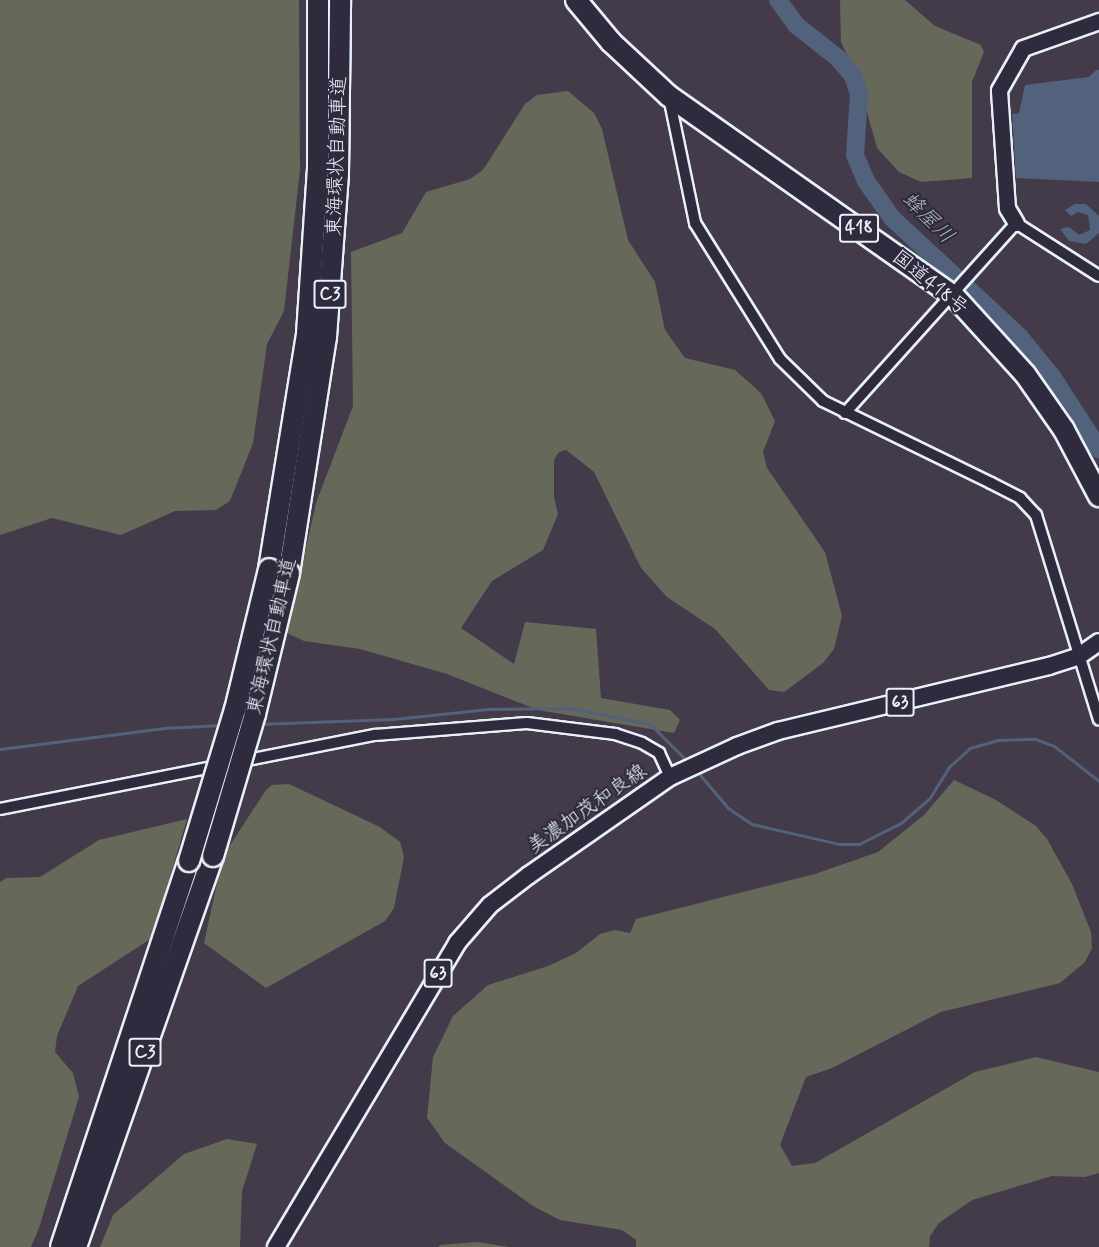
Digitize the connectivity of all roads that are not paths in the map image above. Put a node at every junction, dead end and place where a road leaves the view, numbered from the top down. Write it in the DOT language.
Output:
graph roads {
  1 [pos="576,0"];
  2 [pos="318,4"];
  3 [pos="340,6"];
  4 [pos="1099,21"];
  5 [pos="669,96"];
  6 [pos="1016,223"];
  7 [pos="1099,276"];
  8 [pos="954,296"];
  9 [pos="845,413"];
  10 [pos="1099,496"];
  11 [pos="1099,642"];
  12 [pos="1079,656"];
  13 [pos="1099,720"];
  14 [pos="675,775"];
  15 [pos="0,809"];
  16 [pos="61,1247"];
  17 [pos="76,1247"];
  18 [pos="276,1247"];
  1 -- 5 [label="highway, 国道418号 / 418"];
  2 -- 16 [label="highway, 東海環状自動車道 / C3, bridge"];
  3 -- 17 [label="highway, 東海環状自動車道 / C3, bridge"];
  4 -- 6 [label="street"];
  5 -- 8 [label="highway, 国道418号 / 418"];
  5 -- 9 [label="street"];
  6 -- 7 [label="street"];
  6 -- 8 [label="street"];
  8 -- 9 [label="street"];
  8 -- 10 [label="highway, 国道418号 / 418"];
  9 -- 12 [label="street"];
  11 -- 12 [label="main road, 美濃加茂和良線 / 63"];
  12 -- 13 [label="street"];
  12 -- 14 [label="main road, 美濃加茂和良線 / 63"];
  14 -- 15 [label="street"];
  14 -- 18 [label="main road, 美濃加茂和良線 / 63"];
}
